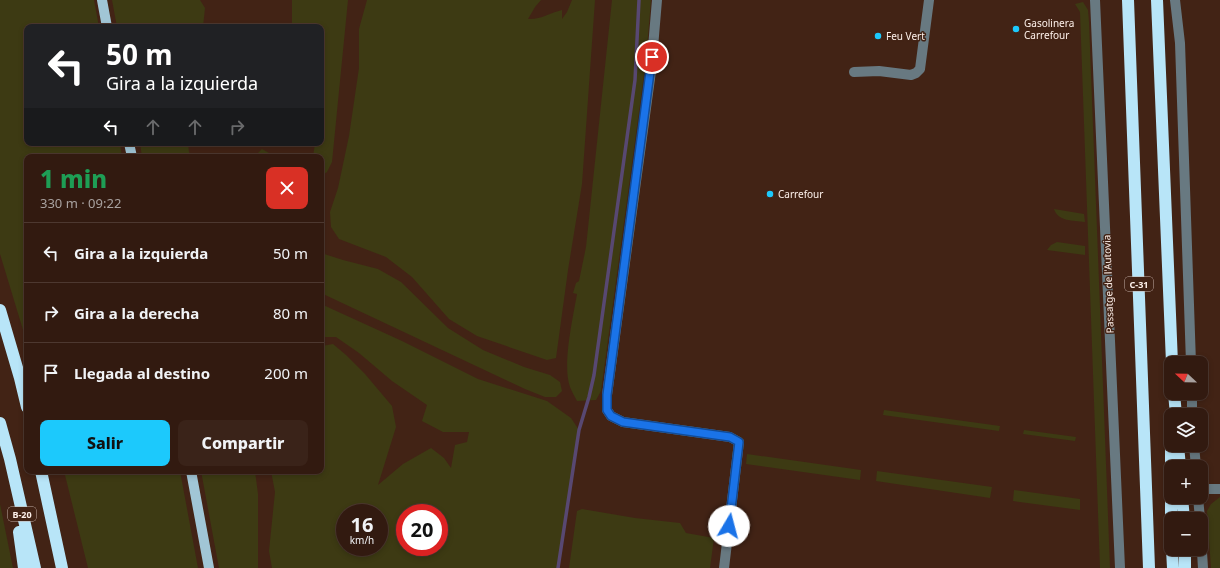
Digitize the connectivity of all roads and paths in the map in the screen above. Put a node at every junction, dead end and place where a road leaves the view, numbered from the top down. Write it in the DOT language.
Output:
graph roads {
  1 [pos="102,0"];
  2 [pos="657,0"];
  3 [pos="929,0"];
  4 [pos="1095,0"];
  5 [pos="1128,0"];
  6 [pos="1157,0"];
  7 [pos="1175,0"];
  8 [pos="106,24"];
  9 [pos="854,72"];
  10 [pos="0,310"];
  11 [pos="1172,356"];
  12 [pos="1190,356"];
  13 [pos="24,395"];
  14 [pos="0,423"];
  15 [pos="1171,452"];
  16 [pos="10,459"];
  17 [pos="42,474"];
  18 [pos="192,474"];
  19 [pos="1208,489"];
  20 [pos="1220,489"];
  21 [pos="1171,512"];
  22 [pos="1172,556"];
  23 [pos="1185,556"];
  24 [pos="1202,556"];
  25 [pos="63,564"];
  26 [pos="24,568"];
  27 [pos="34,568"];
  28 [pos="209,568"];
  29 [pos="724,568"];
  30 [pos="1120,568"];
  31 [pos="1149,568"];
  32 [pos="1173,568"];
  33 [pos="1185,568"];
  34 [pos="1203,568"];
  1 -- 8 [label="main road"];
  2 -- 29 [label="street"];
  3 -- 9 [label="street"];
  4 -- 30 [label="street, Passatge de l'Autovia"];
  5 -- 31 [label="highway, C-31"];
  6 -- 11 [label="highway"];
  7 -- 12 [label="street"];
  10 -- 13 [label="highway"];
  14 -- 16 [label="highway, B-20"];
  15 -- 21 [label="highway"];
  16 -- 26 [label="highway"];
  16 -- 27 [label="highway, B-20"];
  17 -- 25 [label="highway, B-20"];
  18 -- 28 [label="main road"];
  19 -- 20 [label="street"];
  22 -- 32 [label="highway"];
  23 -- 33 [label="highway"];
  24 -- 34 [label="street"];
}
